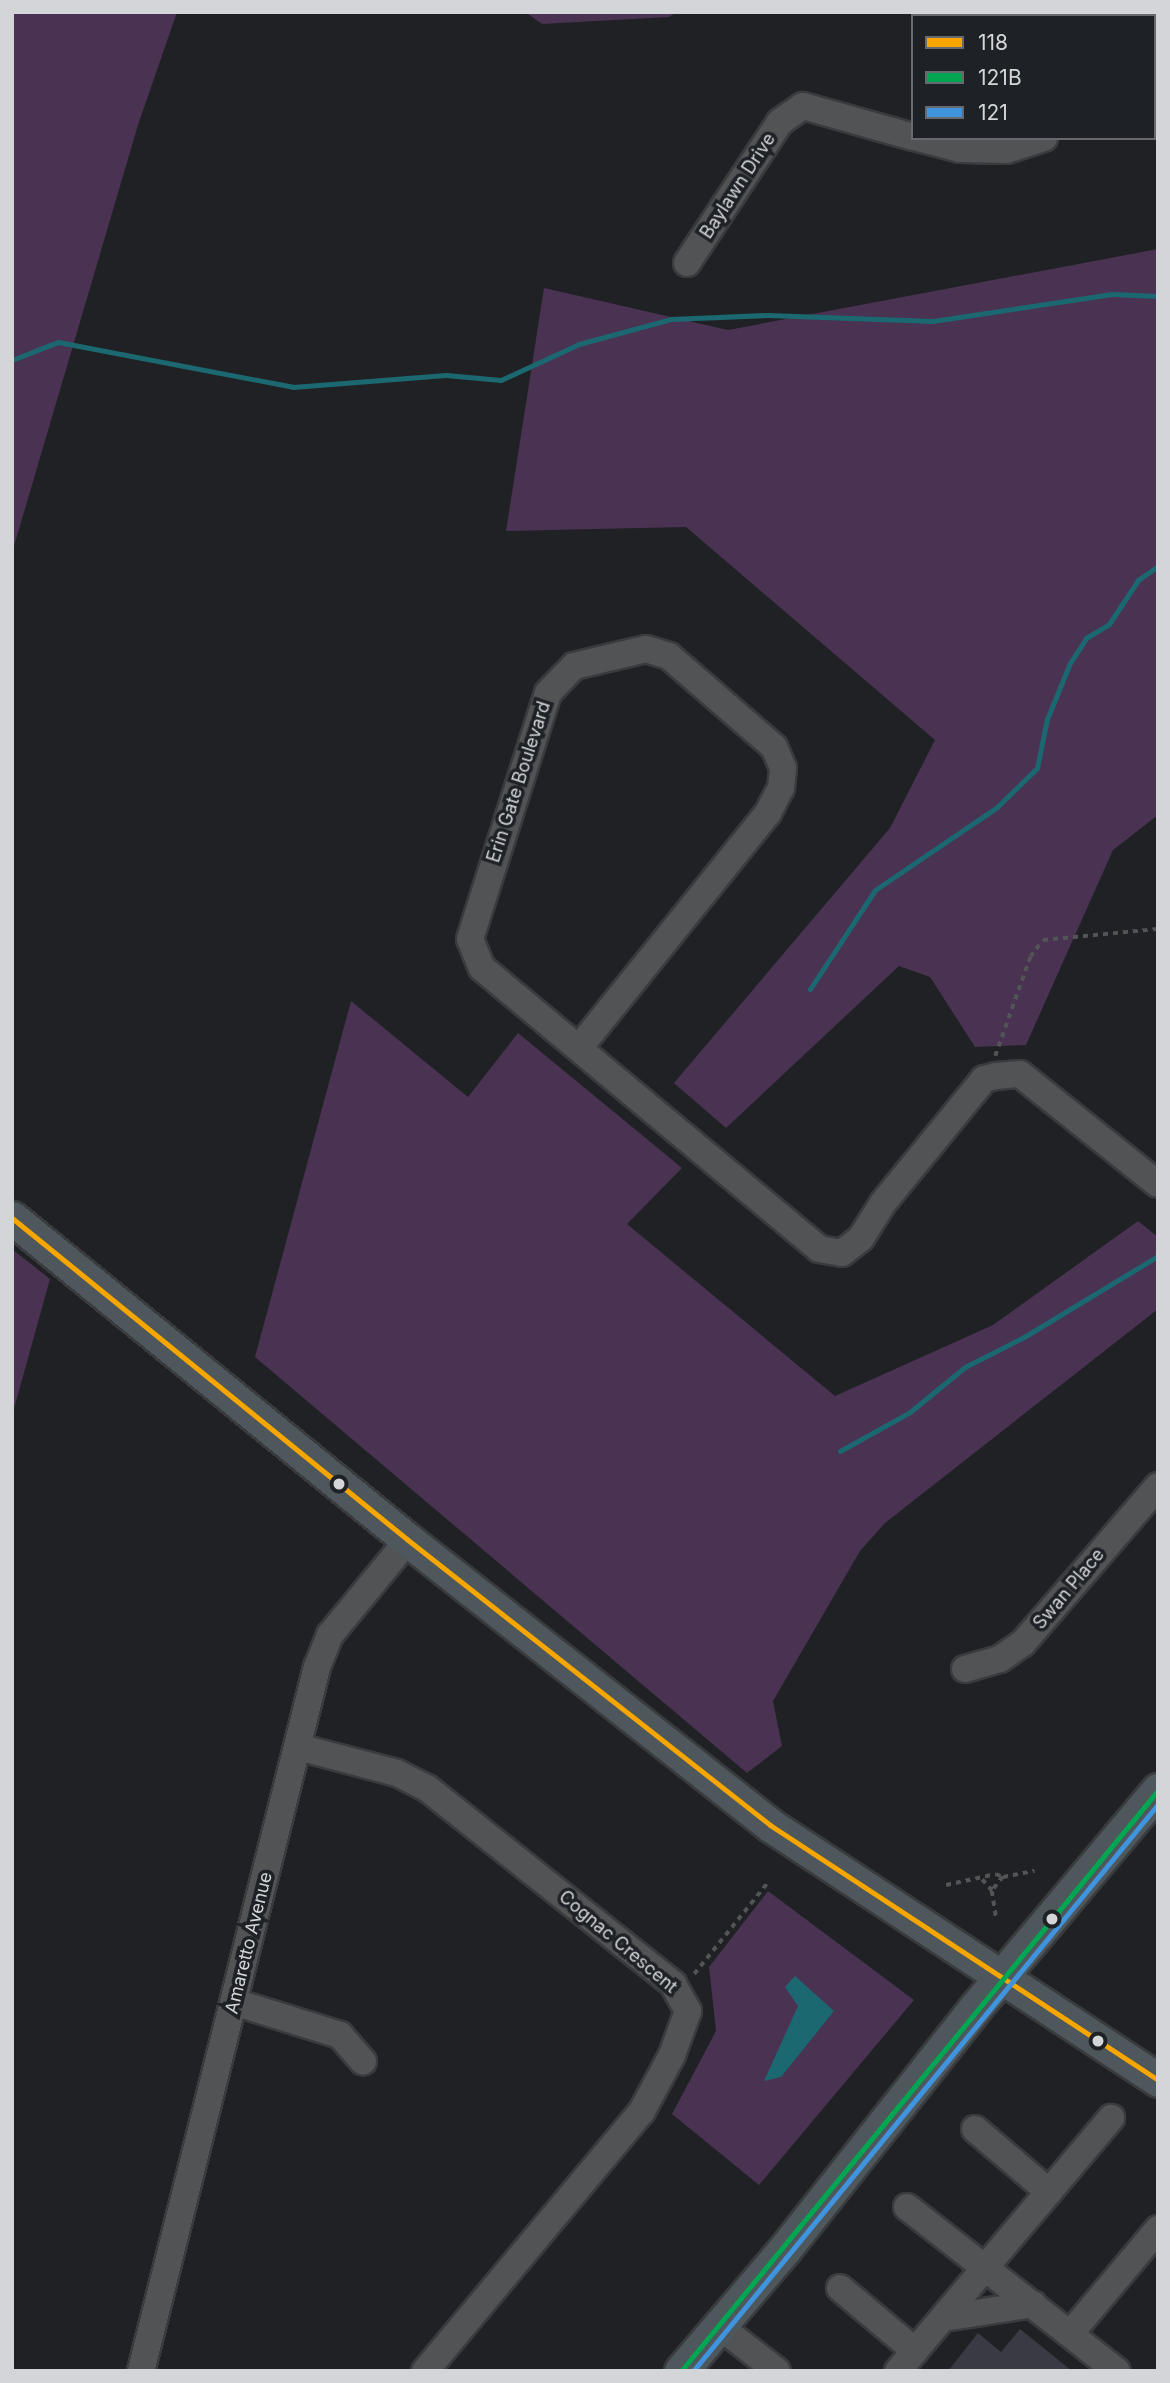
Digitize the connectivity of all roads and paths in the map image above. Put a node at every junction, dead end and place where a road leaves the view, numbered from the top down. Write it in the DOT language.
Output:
graph roads {
  1 [pos="911,135"];
  2 [pos="933,140"];
  3 [pos="1038,140"];
  4 [pos="960,144"];
  5 [pos="687,263"];
  6 [pos="1158,929"];
  7 [pos="579,1048"];
  8 [pos="996,1076"];
  9 [pos="1158,1184"];
  10 [pos="12,1218"];
  11 [pos="1158,1486"];
  12 [pos="408,1540"];
  13 [pos="965,1669"];
  14 [pos="298,1747"];
  15 [pos="1158,1790"];
  16 [pos="1034,1871"];
  17 [pos="1003,1877"];
  18 [pos="982,1880"];
  19 [pos="769,1881"];
  20 [pos="946,1885"];
  21 [pos="992,1891"];
  22 [pos="996,1917"];
  23 [pos="694,1975"];
  24 [pos="1002,1976"];
  25 [pos="234,2002"];
  26 [pos="363,2061"];
  27 [pos="1158,2080"];
  28 [pos="1111,2118"];
  29 [pos="975,2129"];
  30 [pos="1049,2192"];
  31 [pos="907,2207"];
  32 [pos="1158,2229"];
  33 [pos="984,2270"];
  34 [pos="840,2288"];
  35 [pos="1033,2304"];
  36 [pos="944,2318"];
  37 [pos="719,2326"];
  38 [pos="1070,2334"];
  39 [pos="915,2351"];
  40 [pos="141,2371"];
  41 [pos="425,2371"];
  42 [pos="681,2371"];
  43 [pos="776,2371"];
  44 [pos="898,2371"];
  45 [pos="1117,2371"];
  1 -- 5 [label="street, Baylawn Drive"];
  2 -- 4 [label="street"];
  3 -- 4 [label="street"];
  6 -- 8 [label="path"];
  7 -- 7 [label="street, Erin Gate Boulevard"];
  7 -- 8 [label="street, Erin Gate Boulevard"];
  8 -- 9 [label="street"];
  10 -- 12 [label="main road"];
  11 -- 13 [label="street, Swan Place"];
  12 -- 14 [label="street, Amaretto Avenue"];
  12 -- 24 [label="main road"];
  14 -- 25 [label="street, Amaretto Avenue"];
  14 -- 41 [label="street, Cognac Crescent"];
  15 -- 24 [label="main road"];
  16 -- 17 [label="path"];
  17 -- 18 [label="path"];
  17 -- 21 [label="path"];
  18 -- 20 [label="path"];
  18 -- 21 [label="path"];
  19 -- 23 [label="path"];
  21 -- 22 [label="path"];
  24 -- 27 [label="main road"];
  24 -- 37 [label="main road"];
  25 -- 26 [label="street"];
  25 -- 40 [label="street, Amaretto Avenue"];
  28 -- 30 [label="street"];
  29 -- 30 [label="street"];
  30 -- 33 [label="street"];
  31 -- 33 [label="street"];
  32 -- 38 [label="street"];
  33 -- 35 [label="street"];
  33 -- 36 [label="street"];
  34 -- 39 [label="street"];
  35 -- 36 [label="street"];
  35 -- 38 [label="street"];
  36 -- 39 [label="street"];
  37 -- 42 [label="main road"];
  37 -- 43 [label="street"];
  38 -- 45 [label="street"];
  39 -- 44 [label="street"];
}
